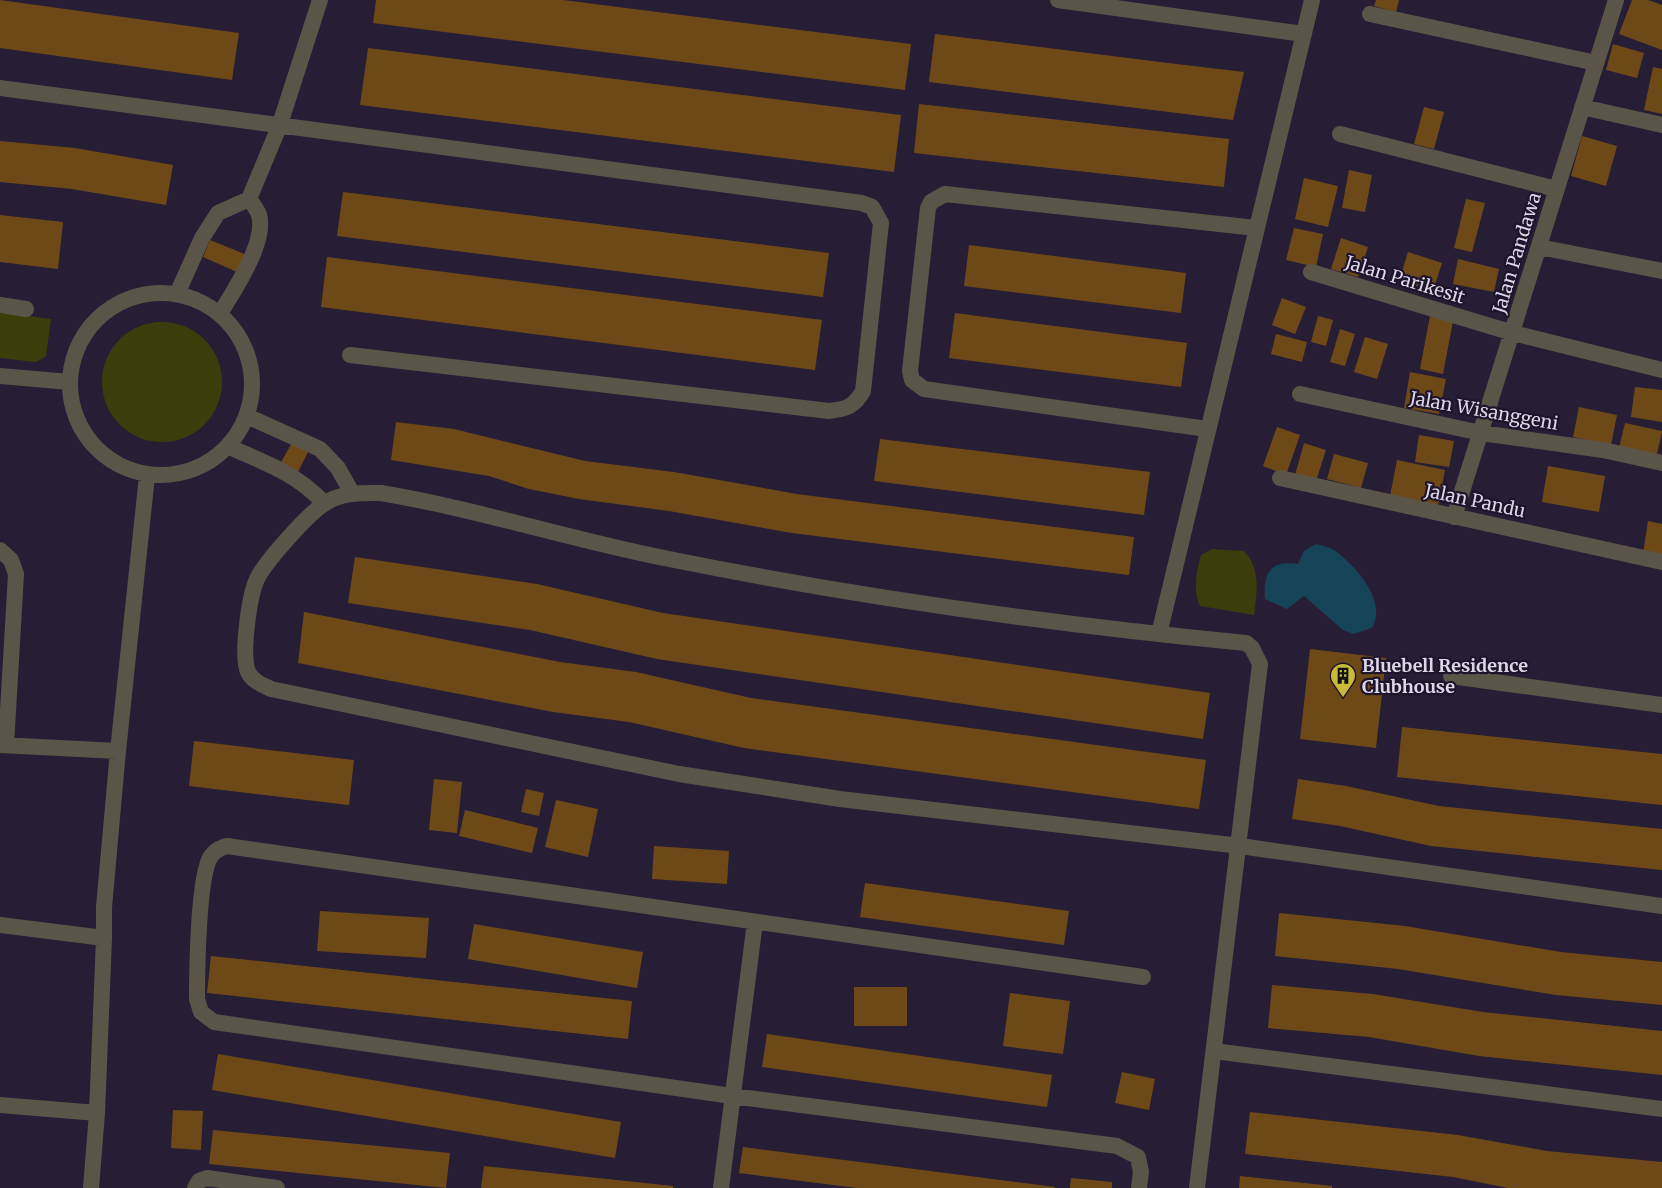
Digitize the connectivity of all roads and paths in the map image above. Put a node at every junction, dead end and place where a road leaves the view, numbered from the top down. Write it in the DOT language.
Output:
graph roads {
  1 [pos="320,0"];
  2 [pos="1058,0"];
  3 [pos="1312,0"];
  4 [pos="1616,0"];
  5 [pos="1370,14"];
  6 [pos="1304,34"];
  7 [pos="1596,63"];
  8 [pos="0,88"];
  9 [pos="1582,107"];
  10 [pos="1662,125"];
  11 [pos="279,127"];
  12 [pos="1340,134"];
  13 [pos="1557,189"];
  14 [pos="249,199"];
  15 [pos="1256,228"];
  16 [pos="1539,247"];
  17 [pos="1662,271"];
  18 [pos="1311,272"];
  19 [pos="177,294"];
  20 [pos="0,305"];
  21 [pos="26,309"];
  22 [pos="220,314"];
  23 [pos="1513,333"];
  24 [pos="350,355"];
  25 [pos="1662,370"];
  26 [pos="0,376"];
  27 [pos="70,382"];
  28 [pos="1300,394"];
  29 [pos="247,416"];
  30 [pos="1207,429"];
  31 [pos="1481,433"];
  32 [pos="229,447"];
  33 [pos="1662,464"];
  34 [pos="147,476"];
  35 [pos="1280,478"];
  36 [pos="352,493"];
  37 [pos="324,503"];
  38 [pos="1455,517"];
  39 [pos="0,550"];
  40 [pos="1662,561"];
  41 [pos="1159,634"];
  42 [pos="1451,676"];
  43 [pos="5,681"];
  44 [pos="1662,705"];
  45 [pos="3,745"];
  46 [pos="118,752"];
  47 [pos="1240,846"];
  48 [pos="1662,906"];
  49 [pos="755,922"];
  50 [pos="0,925"];
  51 [pos="104,938"];
  52 [pos="1143,977"];
  53 [pos="1214,1051"];
  54 [pos="732,1096"];
  55 [pos="0,1105"];
  56 [pos="1662,1109"];
  57 [pos="97,1113"];
  58 [pos="91,1188"];
  59 [pos="195,1188"];
  60 [pos="277,1188"];
  61 [pos="720,1188"];
  62 [pos="1139,1188"];
  63 [pos="1197,1188"];
  1 -- 11 [label="street"];
  2 -- 6 [label="street"];
  3 -- 6 [label="street"];
  4 -- 7 [label="street, Jalan Pandawa"];
  5 -- 7 [label="street"];
  6 -- 15 [label="street"];
  7 -- 9 [label="street, Jalan Pandawa"];
  8 -- 11 [label="street"];
  9 -- 10 [label="street"];
  9 -- 13 [label="street, Jalan Pandawa"];
  11 -- 14 [label="street"];
  11 -- 24 [label="street"];
  12 -- 13 [label="street"];
  13 -- 16 [label="street, Jalan Pandawa"];
  14 -- 19 [label="street"];
  14 -- 22 [label="street"];
  15 -- 30 [label="street"];
  15 -- 30 [label="street"];
  16 -- 17 [label="street"];
  16 -- 23 [label="street, Jalan Pandawa"];
  18 -- 23 [label="street, Jalan Parikesit"];
  19 -- 22 [label="street"];
  19 -- 27 [label="street"];
  20 -- 21 [label="street"];
  22 -- 29 [label="street"];
  23 -- 25 [label="street, Jalan Parikesit"];
  23 -- 31 [label="street, Jalan Pandawa"];
  26 -- 27 [label="street"];
  27 -- 34 [label="street"];
  28 -- 31 [label="street, Jalan Wisanggeni"];
  29 -- 32 [label="street"];
  29 -- 36 [label="street"];
  30 -- 41 [label="street"];
  31 -- 33 [label="street, Jalan Wisanggeni"];
  31 -- 38 [label="street, Jalan Pandawa"];
  32 -- 34 [label="street"];
  32 -- 37 [label="street"];
  34 -- 46 [label="street"];
  35 -- 38 [label="street, Jalan Pandu"];
  36 -- 37 [label="street"];
  36 -- 41 [label="street"];
  37 -- 47 [label="street"];
  38 -- 40 [label="street, Jalan Pandu"];
  39 -- 43 [label="street"];
  41 -- 47 [label="street"];
  42 -- 44 [label="street"];
  43 -- 45 [label="street"];
  45 -- 46 [label="street"];
  46 -- 51 [label="street"];
  47 -- 48 [label="street"];
  47 -- 53 [label="street"];
  49 -- 52 [label="street"];
  49 -- 54 [label="street"];
  49 -- 54 [label="street"];
  50 -- 51 [label="street"];
  51 -- 57 [label="street"];
  53 -- 56 [label="street"];
  53 -- 63 [label="street"];
  54 -- 61 [label="street"];
  54 -- 62 [label="street"];
  55 -- 57 [label="street"];
  57 -- 58 [label="street"];
  59 -- 60 [label="street"];
}
